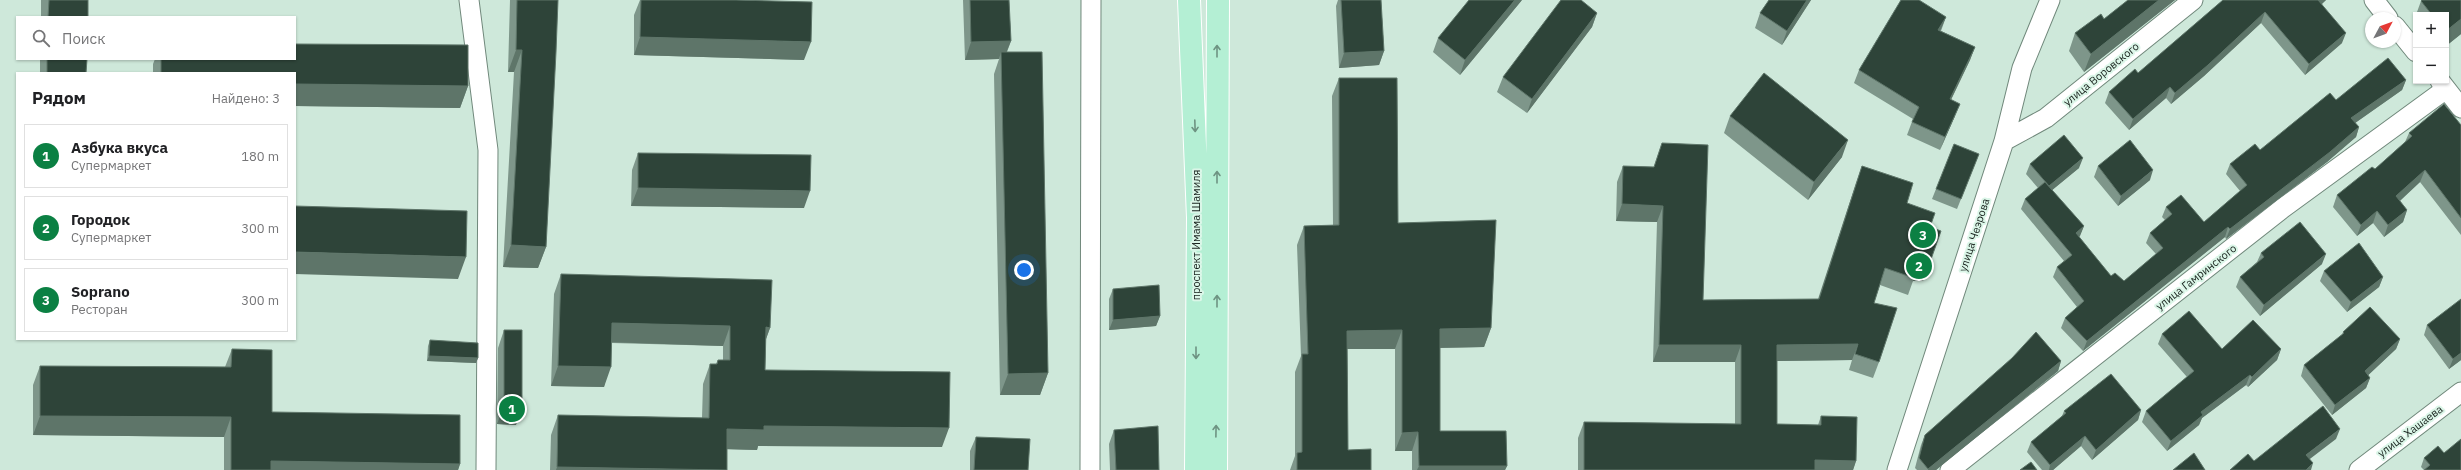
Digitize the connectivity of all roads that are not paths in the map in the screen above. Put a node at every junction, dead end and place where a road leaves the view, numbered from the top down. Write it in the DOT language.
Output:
graph roads {
  1 [pos="469,0"];
  2 [pos="1091,0"];
  3 [pos="1190,0"];
  4 [pos="1218,0"];
  5 [pos="2050,0"];
  6 [pos="2193,0"];
  7 [pos="2374,0"];
  8 [pos="2383,12"];
  9 [pos="2401,33"];
  10 [pos="2413,48"];
  11 [pos="2443,85"];
  12 [pos="2461,108"];
  13 [pos="2004,141"];
  14 [pos="2461,392"];
  15 [pos="486,470"];
  16 [pos="1090,470"];
  17 [pos="1196,470"];
  18 [pos="1216,470"];
  19 [pos="1898,470"];
  20 [pos="1950,470"];
  21 [pos="2359,470"];
  1 -- 15 [label="street"];
  2 -- 16 [label="street"];
  3 -- 17 [label="main road, проспект Имама Шамиля, one-way"];
  18 -- 4 [label="main road, проспект Имама Шамиля, one-way"];
  5 -- 13 [label="street, улица Чеэрова"];
  6 -- 13 [label="street, улица Воровского"];
  7 -- 8 [label="street"];
  9 -- 10 [label="street"];
  11 -- 12 [label="street"];
  11 -- 20 [label="street, улица Гамринского"];
  13 -- 19 [label="street, улица Чеэрова"];
  14 -- 21 [label="street, улица Хашаева"];
}
